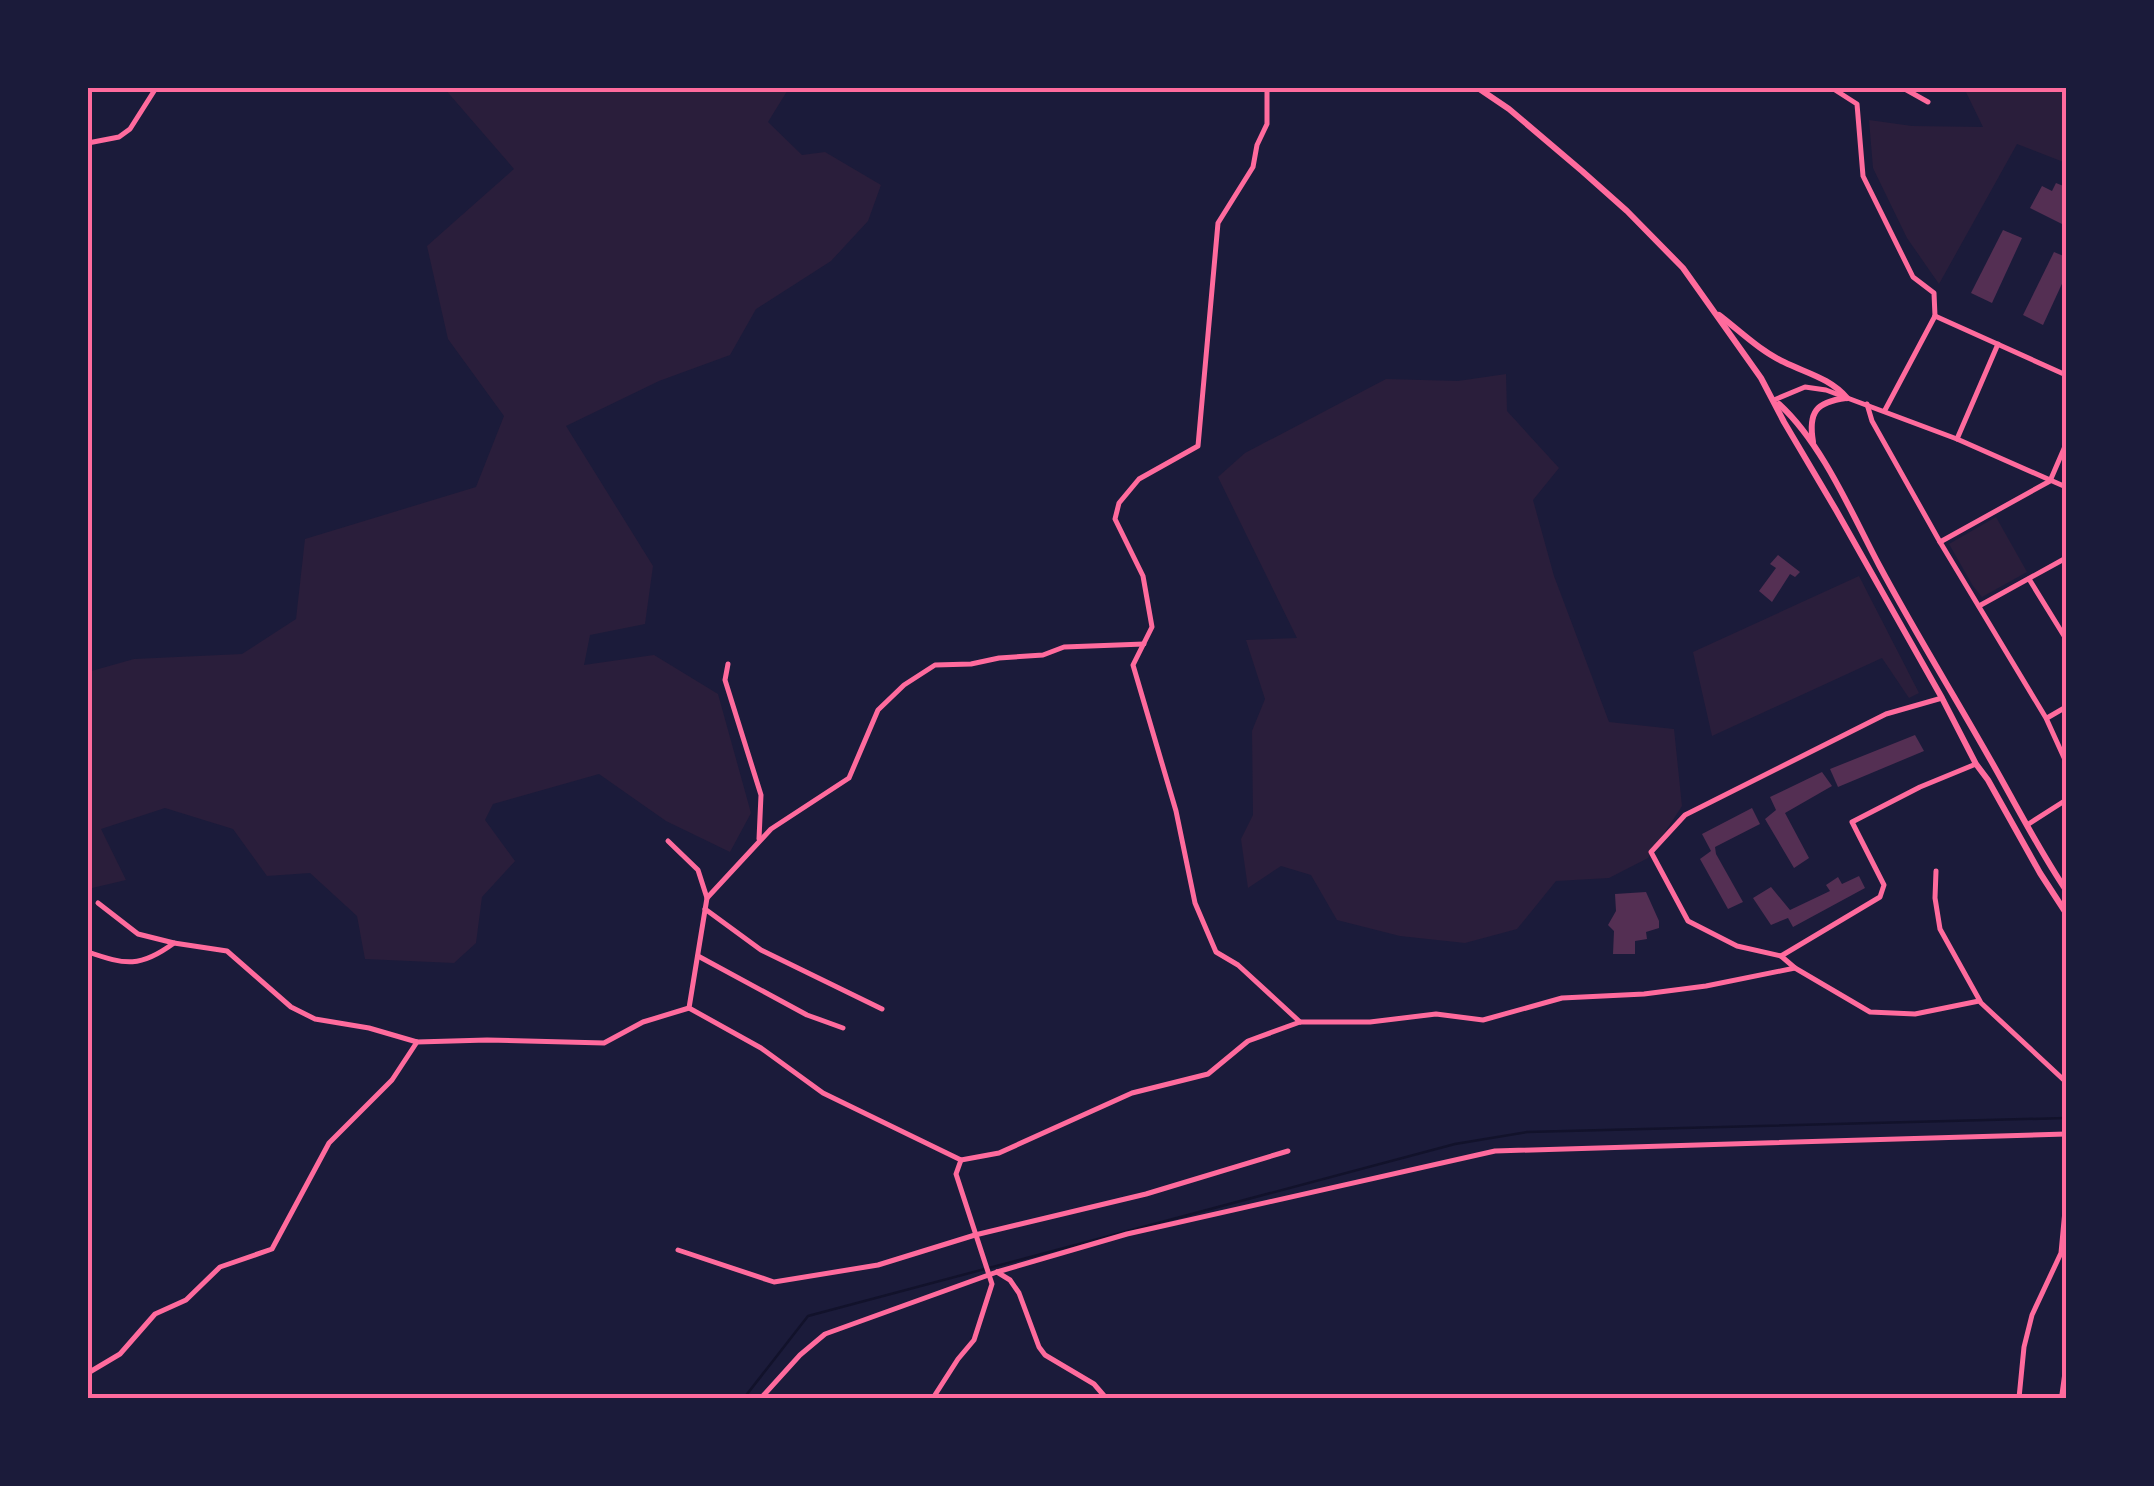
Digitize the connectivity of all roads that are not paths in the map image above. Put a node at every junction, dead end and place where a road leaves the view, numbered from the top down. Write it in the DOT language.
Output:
graph roads {
  1 [pos="156,88"];
  2 [pos="1267,88"];
  3 [pos="1478,88"];
  4 [pos="1832,88"];
  5 [pos="1903,88"];
  6 [pos="1928,102"];
  7 [pos="88,143"];
  8 [pos="1713,310"];
  9 [pos="1935,316"];
  10 [pos="1998,344"];
  11 [pos="2066,375"];
  12 [pos="1846,398"];
  13 [pos="1774,400"];
  14 [pos="1867,404"];
  15 [pos="1885,411"];
  16 [pos="1957,439"];
  17 [pos="2066,444"];
  18 [pos="1814,448"];
  19 [pos="2050,481"];
  20 [pos="2066,488"];
  21 [pos="1940,542"];
  22 [pos="2066,558"];
  23 [pos="2029,578"];
  24 [pos="1978,606"];
  25 [pos="2065,634"];
  26 [pos="1144,644"];
  27 [pos="728,664"];
  28 [pos="1942,698"];
  29 [pos="2066,707"];
  30 [pos="2046,718"];
  31 [pos="2066,762"];
  32 [pos="1976,764"];
  33 [pos="2066,800"];
  34 [pos="2026,826"];
  35 [pos="668,841"];
  36 [pos="759,842"];
  37 [pos="1936,871"];
  38 [pos="2066,890"];
  39 [pos="707,898"];
  40 [pos="98,902"];
  41 [pos="706,908"];
  42 [pos="2066,913"];
  43 [pos="174,943"];
  44 [pos="88,952"];
  45 [pos="698,956"];
  46 [pos="1781,956"];
  47 [pos="1795,968"];
  48 [pos="1982,1004"];
  49 [pos="689,1008"];
  50 [pos="882,1009"];
  51 [pos="1300,1022"];
  52 [pos="843,1028"];
  53 [pos="417,1042"];
  54 [pos="2066,1082"];
  55 [pos="2066,1134"];
  56 [pos="1288,1152"];
  57 [pos="961,1160"];
  58 [pos="2066,1200"];
  59 [pos="976,1237"];
  60 [pos="678,1250"];
  61 [pos="988,1272"];
  62 [pos="997,1272"];
  63 [pos="2066,1369"];
  64 [pos="88,1373"];
  65 [pos="761,1398"];
  66 [pos="934,1398"];
  67 [pos="1106,1398"];
  68 [pos="2020,1398"];
  69 [pos="2062,1398"];
  1 -- 7 [label="street"];
  2 -- 26 [label="street"];
  3 -- 8 [label="main road"];
  4 -- 9 [label="street"];
  5 -- 6 [label="street"];
  8 -- 12 [label="main road"];
  8 -- 13 [label="main road"];
  9 -- 10 [label="street"];
  9 -- 15 [label="street"];
  10 -- 11 [label="street"];
  10 -- 16 [label="street"];
  12 -- 13 [label="street"];
  12 -- 14 [label="street"];
  12 -- 18 [label="main road"];
  13 -- 18 [label="main road"];
  13 -- 28 [label="main road"];
  14 -- 15 [label="street"];
  14 -- 21 [label="street"];
  15 -- 16 [label="street"];
  16 -- 19 [label="street"];
  17 -- 19 [label="street"];
  18 -- 34 [label="main road"];
  19 -- 20 [label="street"];
  19 -- 21 [label="street"];
  21 -- 24 [label="street"];
  22 -- 23 [label="street"];
  23 -- 24 [label="street"];
  23 -- 25 [label="street"];
  24 -- 30 [label="street"];
  26 -- 36 [label="street"];
  26 -- 51 [label="street"];
  27 -- 36 [label="street"];
  28 -- 32 [label="main road"];
  28 -- 46 [label="street"];
  29 -- 30 [label="street"];
  30 -- 31 [label="street"];
  32 -- 42 [label="main road"];
  32 -- 46 [label="street"];
  33 -- 34 [label="street"];
  34 -- 38 [label="main road"];
  35 -- 39 [label="street"];
  36 -- 39 [label="street"];
  37 -- 48 [label="street"];
  39 -- 41 [label="street"];
  40 -- 43 [label="street"];
  41 -- 45 [label="street"];
  41 -- 50 [label="street"];
  43 -- 44 [label="street"];
  43 -- 53 [label="street"];
  45 -- 49 [label="street"];
  45 -- 52 [label="street"];
  46 -- 47 [label="street"];
  47 -- 48 [label="street"];
  47 -- 51 [label="street"];
  48 -- 54 [label="street"];
  49 -- 53 [label="street"];
  49 -- 57 [label="street"];
  51 -- 57 [label="street"];
  53 -- 64 [label="street"];
  55 -- 62 [label="street"];
  56 -- 59 [label="street"];
  57 -- 59 [label="street"];
  58 -- 68 [label="street"];
  59 -- 60 [label="street"];
  59 -- 61 [label="street"];
  61 -- 62 [label="street"];
  61 -- 65 [label="street"];
  61 -- 66 [label="street"];
  62 -- 67 [label="street"];
  63 -- 69 [label="main road"];
}
